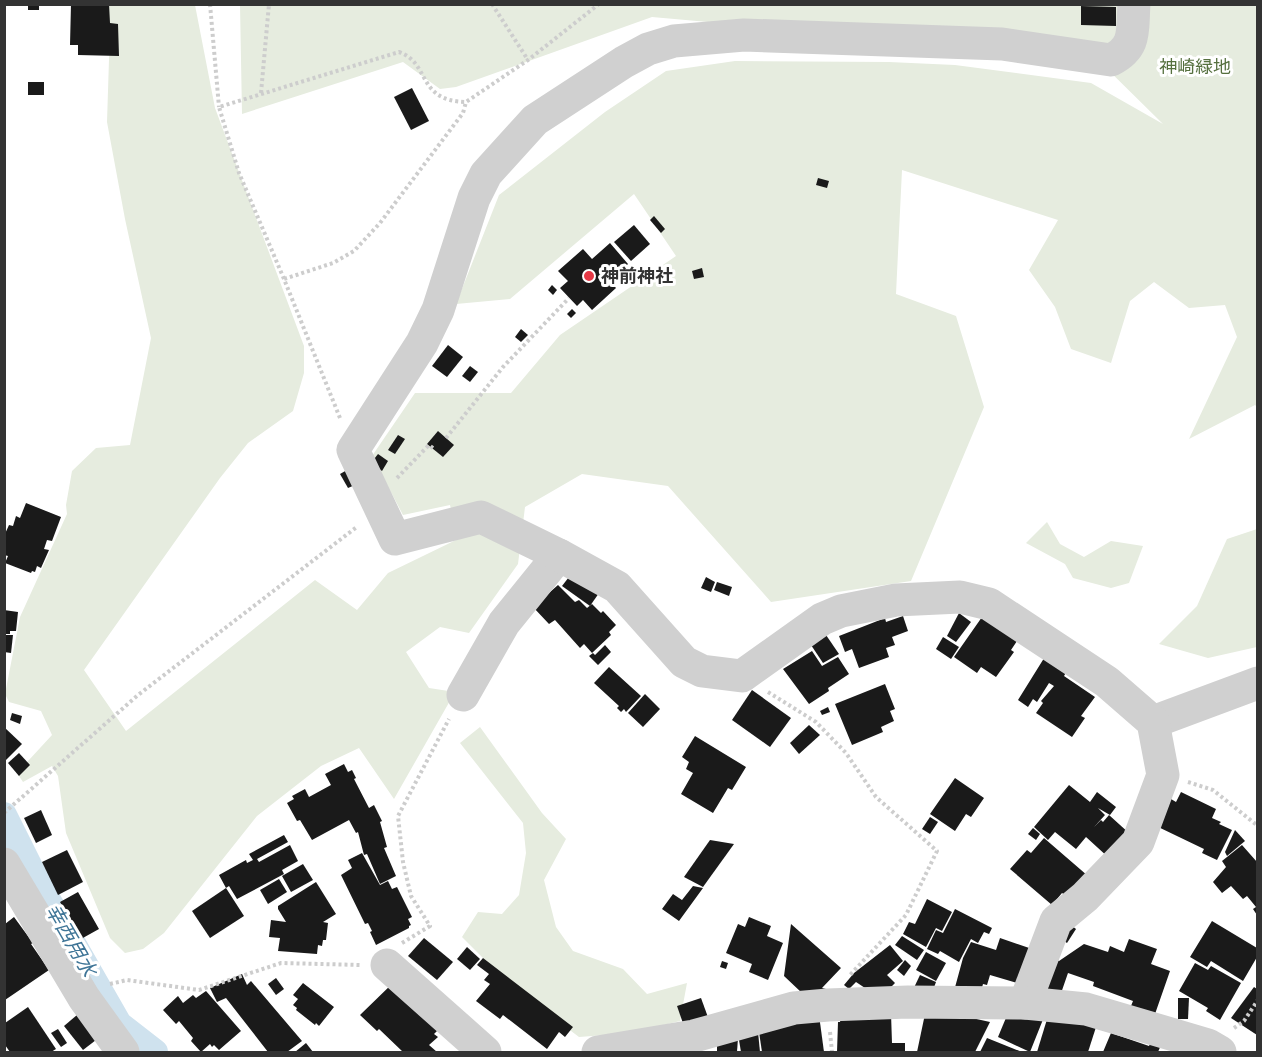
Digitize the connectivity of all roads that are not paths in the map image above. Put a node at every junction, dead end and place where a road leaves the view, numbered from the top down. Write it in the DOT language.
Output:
graph roads {
  1 [pos="1134,4"];
  2 [pos="559,555"];
  3 [pos="1257,683"];
  4 [pos="463,695"];
  5 [pos="1153,722"];
  6 [pos="11,874"];
  7 [pos="387,965"];
  8 [pos="1025,1003"];
  9 [pos="123,1053"];
  10 [pos="485,1053"];
  11 [pos="598,1053"];
  12 [pos="1220,1053"];
  1 -- 2 [label="street"];
  2 -- 4 [label="street"];
  2 -- 5 [label="street"];
  3 -- 5 [label="street"];
  5 -- 8 [label="street"];
  6 -- 9 [label="street"];
  7 -- 10 [label="street"];
  8 -- 11 [label="street"];
  8 -- 12 [label="street"];
}
